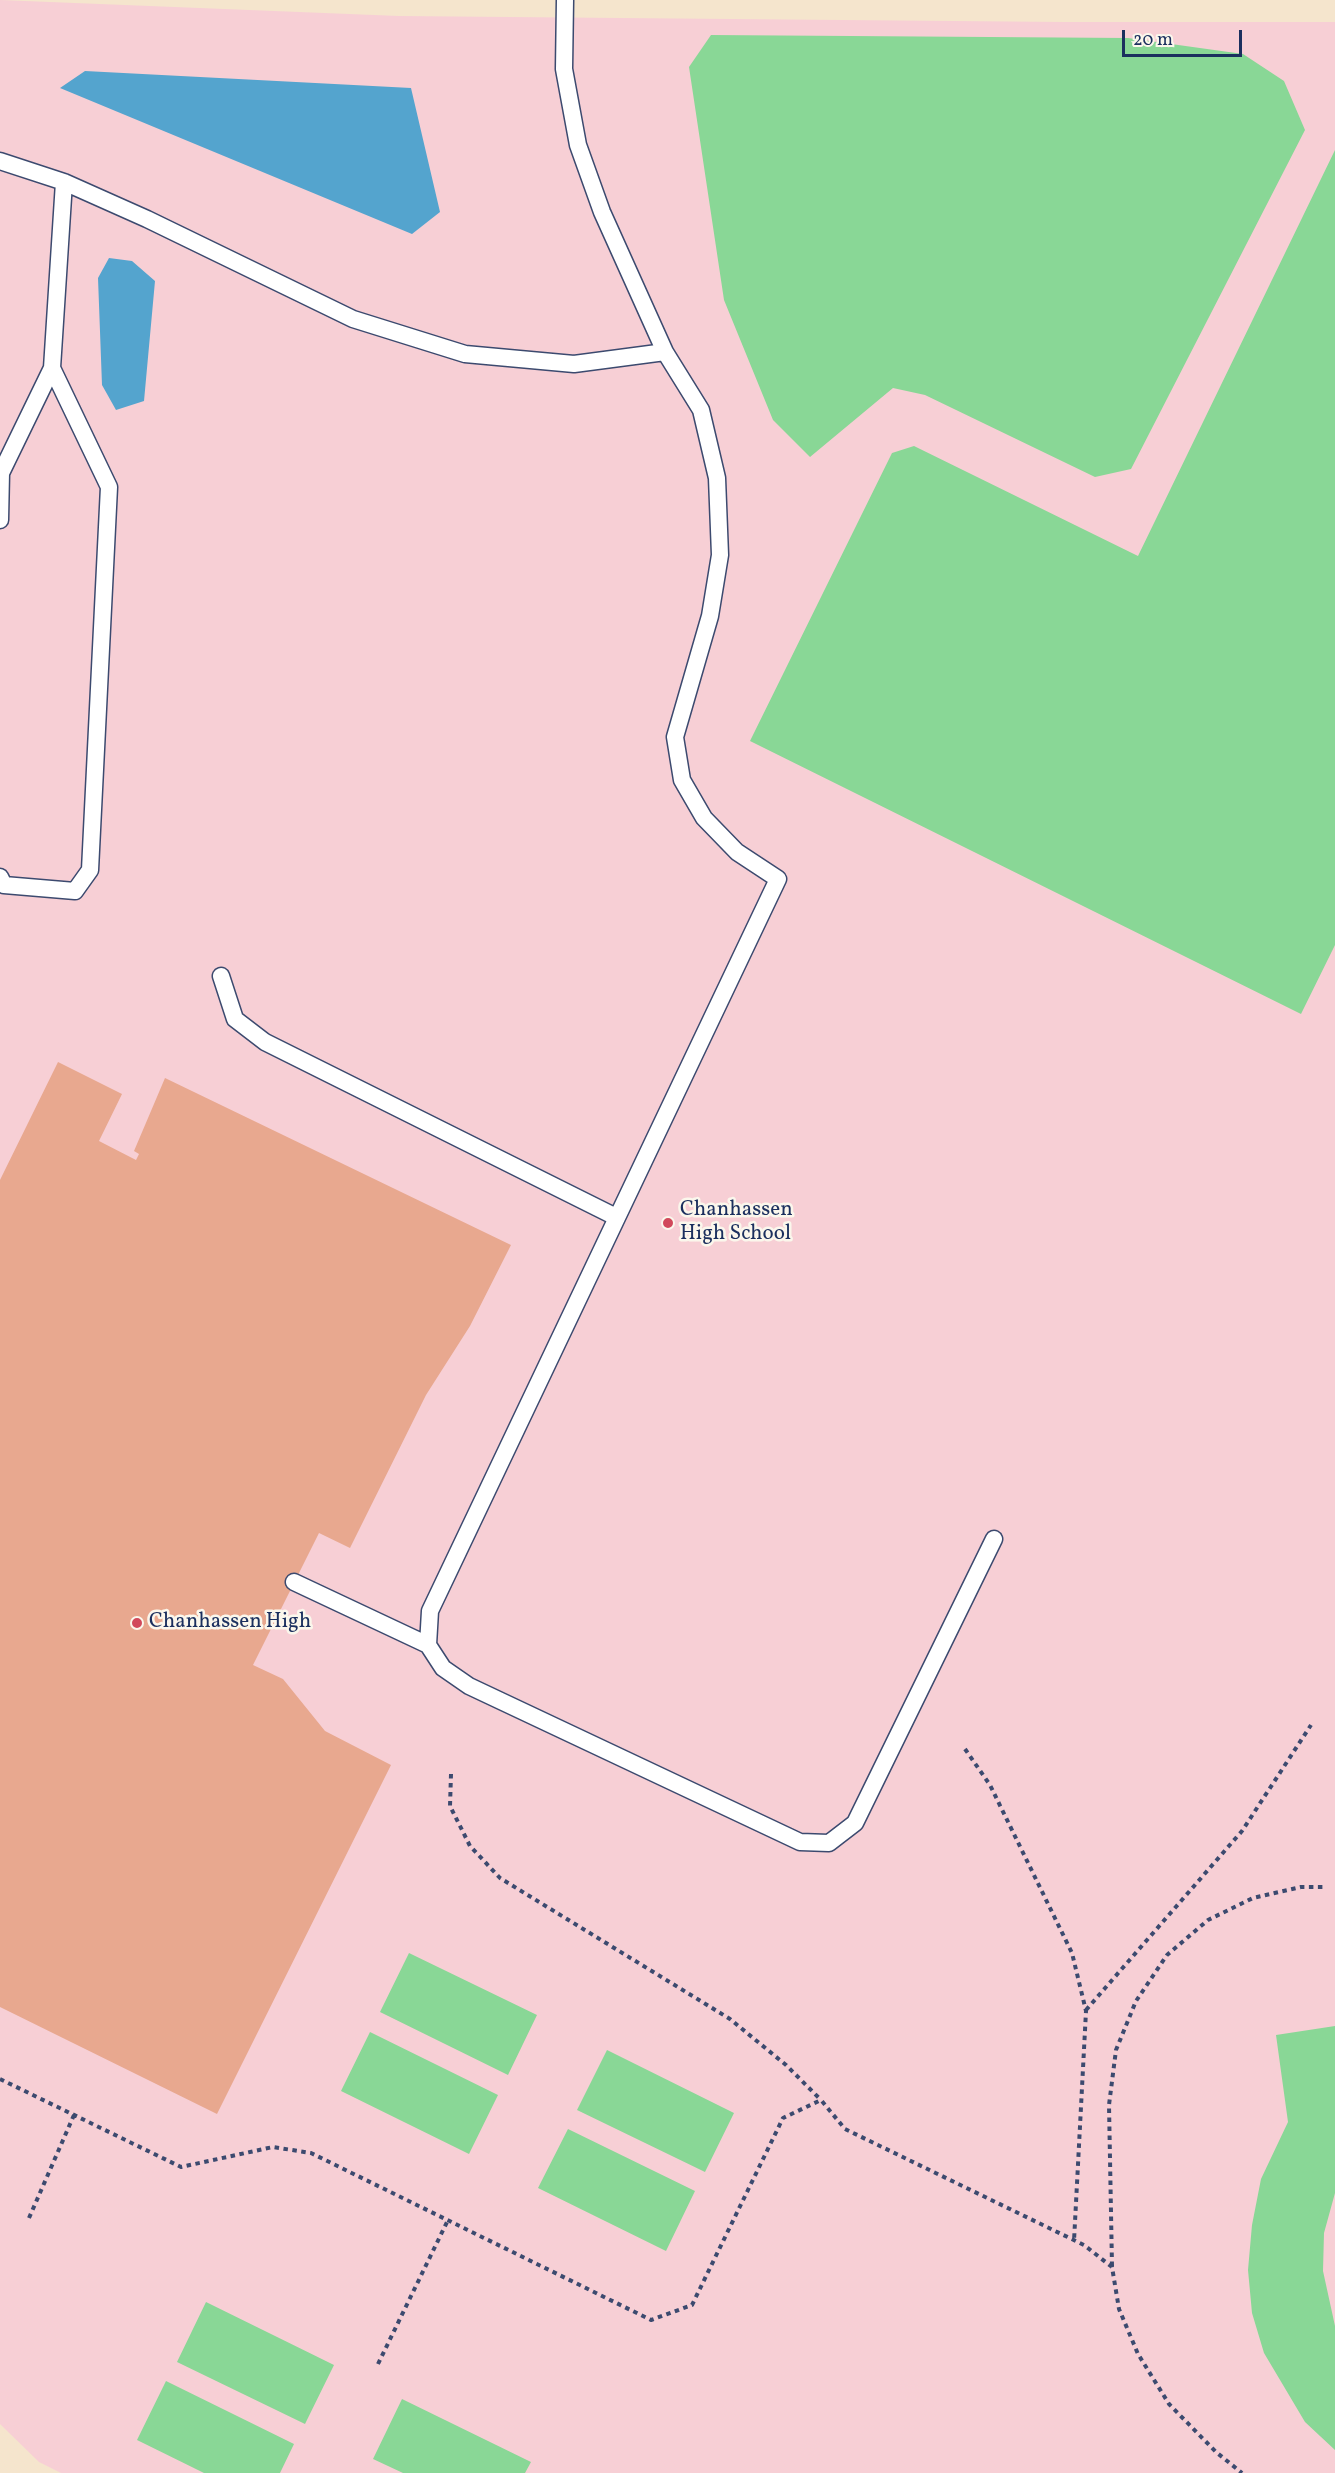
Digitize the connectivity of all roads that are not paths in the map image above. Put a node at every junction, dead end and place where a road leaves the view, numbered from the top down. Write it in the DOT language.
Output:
graph roads {
  1 [pos="565,0"];
  2 [pos="0,161"];
  3 [pos="64,182"];
  4 [pos="665,352"];
  5 [pos="52,368"];
  6 [pos="0,520"];
  7 [pos="0,877"];
  8 [pos="221,976"];
  9 [pos="616,1217"];
  10 [pos="994,1539"];
  11 [pos="294,1582"];
  12 [pos="428,1645"];
  1 -- 4 [label="lane"];
  2 -- 3 [label="lane"];
  3 -- 4 [label="lane"];
  3 -- 5 [label="lane"];
  4 -- 9 [label="lane"];
  5 -- 6 [label="lane"];
  5 -- 7 [label="lane"];
  8 -- 9 [label="lane"];
  9 -- 12 [label="lane"];
  10 -- 12 [label="lane"];
  11 -- 12 [label="lane"];
}
